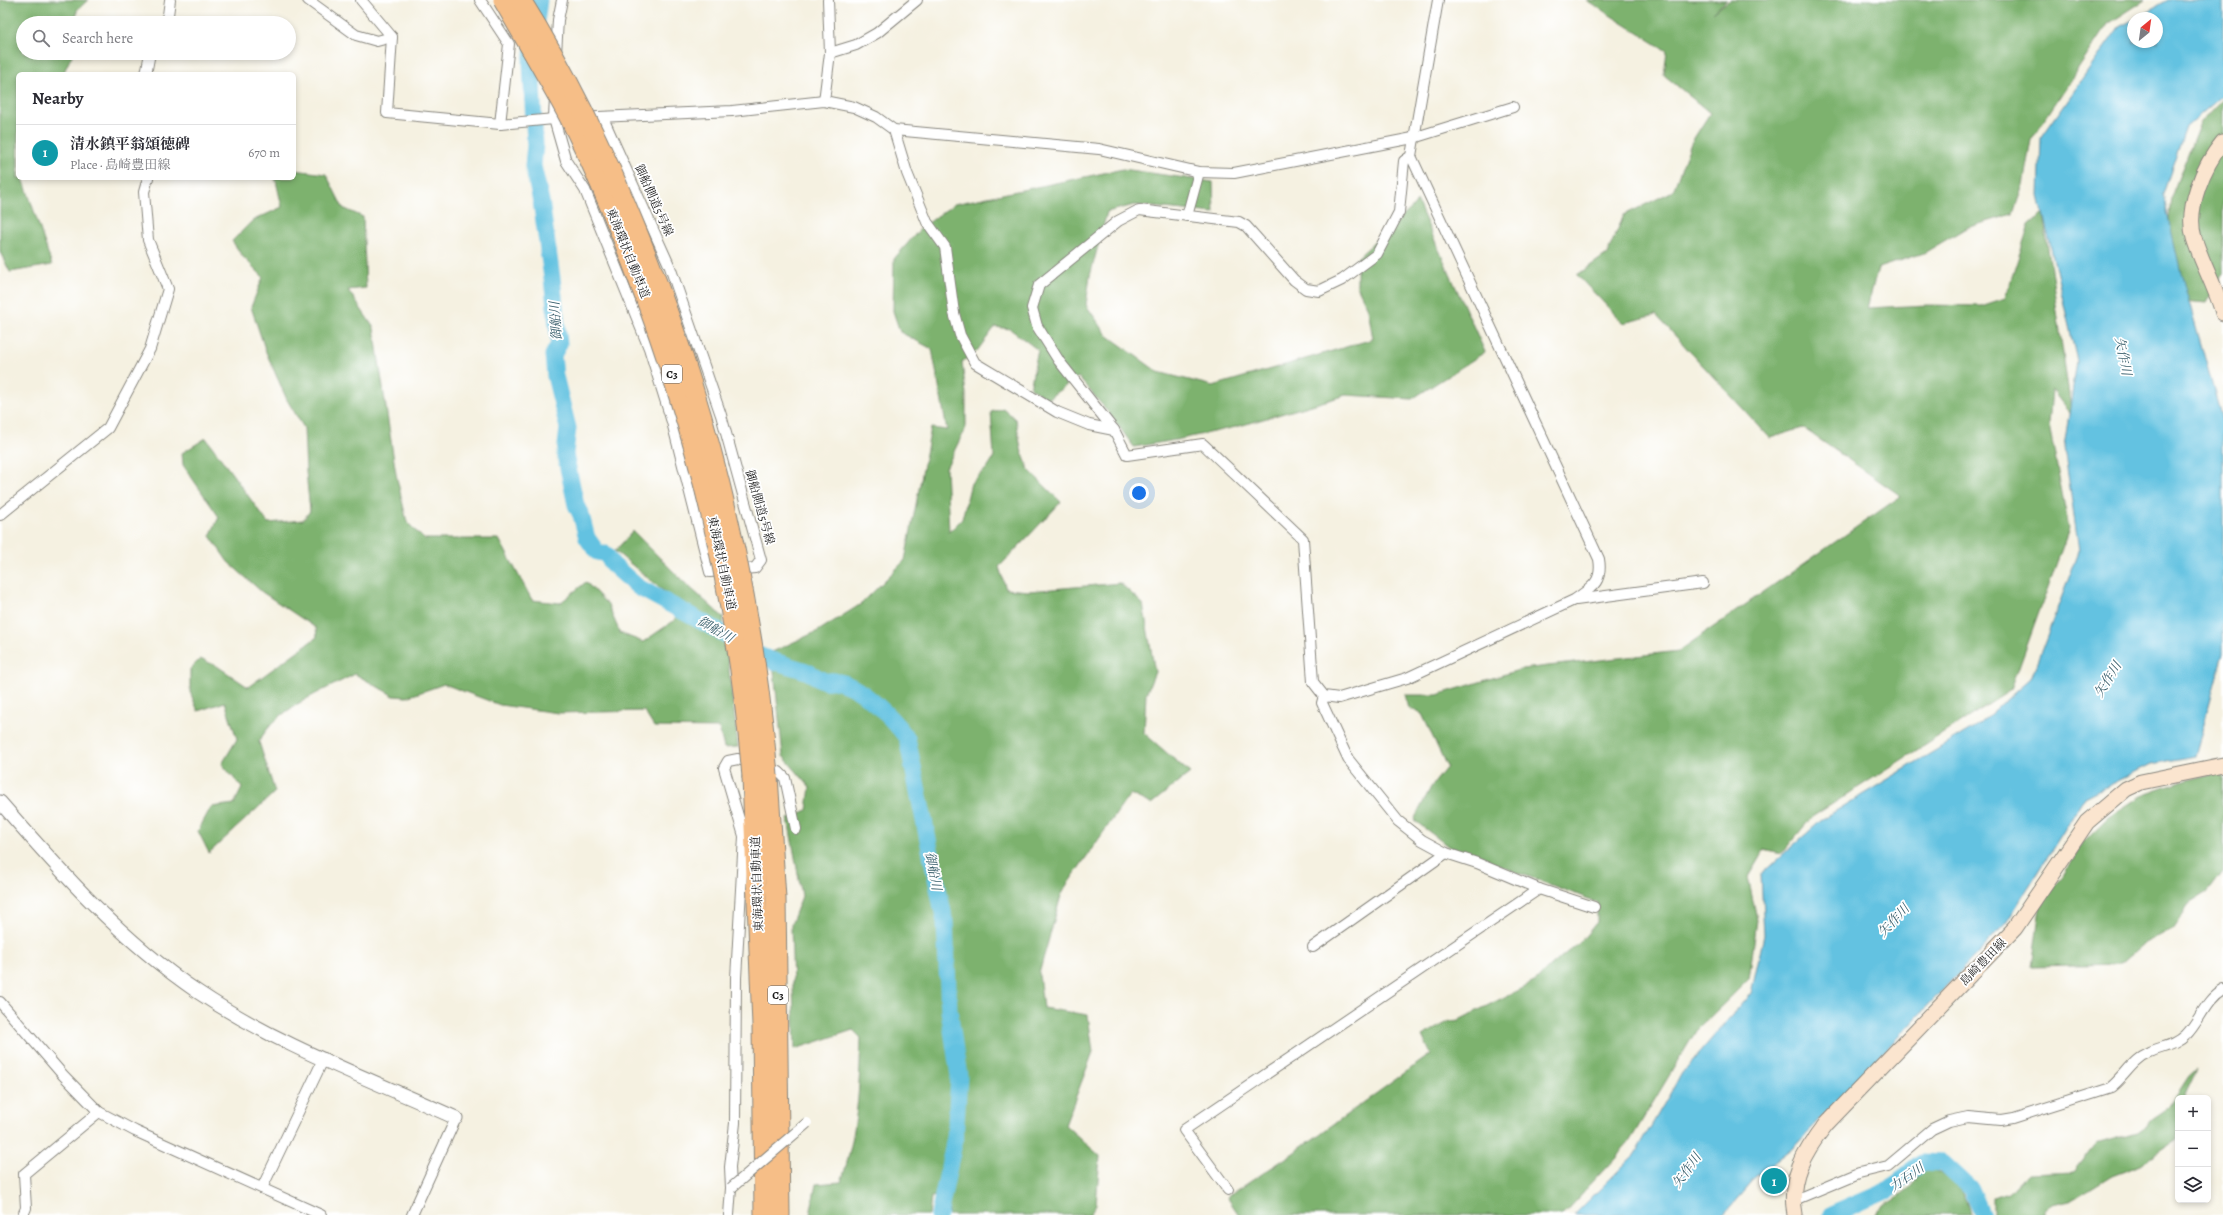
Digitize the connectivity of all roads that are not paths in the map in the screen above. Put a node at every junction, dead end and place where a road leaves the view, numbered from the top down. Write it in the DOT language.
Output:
graph roads {
  1 [pos="170,0"];
  2 [pos="308,0"];
  3 [pos="361,0"];
  4 [pos="480,0"];
  5 [pos="503,0"];
  6 [pos="521,0"];
  7 [pos="562,0"];
  8 [pos="828,0"];
  9 [pos="917,0"];
  10 [pos="1438,0"];
  11 [pos="168,16"];
  12 [pos="392,37"];
  13 [pos="830,53"];
  14 [pos="149,60"];
  15 [pos="146,72"];
  16 [pos="824,101"];
  17 [pos="1513,107"];
  18 [pos="603,118"];
  19 [pos="551,120"];
  20 [pos="500,124"];
  21 [pos="894,130"];
  22 [pos="1413,138"];
  23 [pos="2223,142"];
  24 [pos="1411,156"];
  25 [pos="1199,172"];
  26 [pos="147,180"];
  27 [pos="1187,216"];
  28 [pos="670,267"];
  29 [pos="618,270"];
  30 [pos="2223,313"];
  31 [pos="721,415"];
  32 [pos="672,422"];
  33 [pos="1114,430"];
  34 [pos="0,515"];
  35 [pos="1703,583"];
  36 [pos="1574,600"];
  37 [pos="1324,696"];
  38 [pos="2223,765"];
  39 [pos="760,777"];
  40 [pos="0,802"];
  41 [pos="796,829"];
  42 [pos="1446,853"];
  43 [pos="1539,889"];
  44 [pos="1594,907"];
  45 [pos="1313,947"];
  46 [pos="2223,990"];
  47 [pos="1,1006"];
  48 [pos="324,1058"];
  49 [pos="99,1112"];
  50 [pos="456,1118"];
  51 [pos="807,1123"];
  52 [pos="262,1188"];
  53 [pos="731,1188"];
  54 [pos="1228,1190"];
  55 [pos="1793,1207"];
  56 [pos="23,1215"];
  57 [pos="321,1215"];
  58 [pos="412,1215"];
  59 [pos="729,1215"];
  60 [pos="764,1215"];
  61 [pos="780,1215"];
  1 -- 11 [label="street"];
  2 -- 12 [label="street"];
  3 -- 12 [label="street"];
  4 -- 20 [label="street"];
  5 -- 39 [label="highway, 東海環状自動車道 / C3, bridge"];
  6 -- 39 [label="highway, 東海環状自動車道 / C3, bridge"];
  7 -- 19 [label="street, 御船側道5号線"];
  8 -- 13 [label="street"];
  9 -- 13 [label="street"];
  10 -- 22 [label="street"];
  12 -- 20 [label="street"];
  13 -- 16 [label="street"];
  14 -- 15 [label="street"];
  16 -- 18 [label="street"];
  16 -- 21 [label="street"];
  17 -- 22 [label="street"];
  18 -- 19 [label="street"];
  18 -- 28 [label="street, 御船側道5号線"];
  19 -- 20 [label="street"];
  19 -- 29 [label="street, 御船側道5号線"];
  21 -- 25 [label="street"];
  21 -- 33 [label="street"];
  22 -- 24 [label="street"];
  22 -- 25 [label="street"];
  23 -- 30 [label="main road"];
  24 -- 27 [label="street"];
  24 -- 36 [label="street"];
  25 -- 27 [label="street"];
  26 -- 34 [label="street"];
  27 -- 33 [label="street"];
  28 -- 29 [label="street"];
  28 -- 31 [label="street, 御船側道5号線"];
  29 -- 32 [label="street, 御船側道5号線"];
  31 -- 32 [label="street"];
  31 -- 32 [label="street, 御船側道5号線"];
  33 -- 37 [label="street"];
  35 -- 36 [label="street"];
  36 -- 37 [label="street"];
  37 -- 42 [label="street"];
  38 -- 55 [label="main road, 島崎豊田線"];
  39 -- 60 [label="highway, 東海環状自動車道 / C3"];
  39 -- 61 [label="highway, 東海環状自動車道 / C3"];
  40 -- 48 [label="street"];
  41 -- 53 [label="street"];
  42 -- 43 [label="street"];
  42 -- 45 [label="street"];
  43 -- 44 [label="street"];
  43 -- 54 [label="street"];
  46 -- 55 [label="street"];
  47 -- 49 [label="street"];
  48 -- 50 [label="street"];
  48 -- 52 [label="street"];
  49 -- 52 [label="street"];
  49 -- 56 [label="street"];
  50 -- 58 [label="street"];
  51 -- 53 [label="street, bridge"];
  52 -- 57 [label="street"];
  53 -- 59 [label="street"];
}
